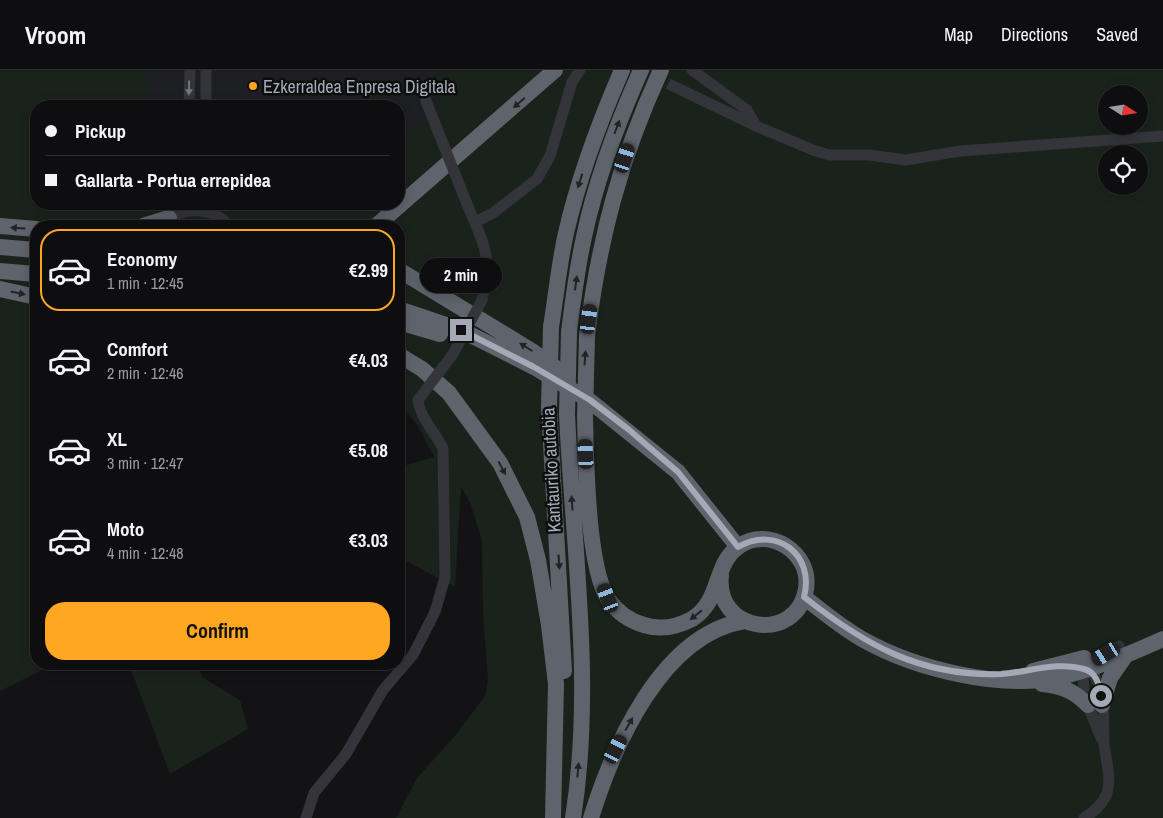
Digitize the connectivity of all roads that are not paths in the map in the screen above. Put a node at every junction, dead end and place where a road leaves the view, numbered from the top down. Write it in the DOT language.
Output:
graph roads {
  1 [pos="190,70"];
  2 [pos="206,70"];
  3 [pos="554,70"];
  4 [pos="580,70"];
  5 [pos="622,70"];
  6 [pos="641,70"];
  7 [pos="661,70"];
  8 [pos="692,70"];
  9 [pos="674,86"];
  10 [pos="189,100"];
  11 [pos="206,100"];
  12 [pos="426,101"];
  13 [pos="756,126"];
  14 [pos="1163,136"];
  15 [pos="405,201"];
  16 [pos="198,210"];
  17 [pos="211,210"];
  18 [pos="394,210"];
  19 [pos="174,215"];
  20 [pos="160,220"];
  21 [pos="222,220"];
  22 [pos="383,220"];
  23 [pos="475,222"];
  24 [pos="0,226"];
  25 [pos="30,228"];
  26 [pos="0,247"];
  27 [pos="30,250"];
  28 [pos="0,271"];
  29 [pos="30,274"];
  30 [pos="405,274"];
  31 [pos="0,289"];
  32 [pos="30,295"];
  33 [pos="405,311"];
  34 [pos="405,324"];
  35 [pos="405,359"];
  36 [pos="405,369"];
  37 [pos="587,408"];
  38 [pos="475,427"];
  39 [pos="738,547"];
  40 [pos="721,575"];
  41 [pos="804,597"];
  42 [pos="744,621"];
  43 [pos="1163,628"];
  44 [pos="1163,639"];
  45 [pos="1122,651"];
  46 [pos="405,664"];
  47 [pos="1060,665"];
  48 [pos="1086,669"];
  49 [pos="400,670"];
  50 [pos="961,673"];
  51 [pos="1018,680"];
  52 [pos="1095,705"];
  53 [pos="306,818"];
  54 [pos="553,818"];
  55 [pos="572,818"];
  56 [pos="591,818"];
  57 [pos="1084,818"];
  1 -- 10 [label="street, one-way"];
  2 -- 11 [label="street"];
  3 -- 15 [label="highway, one-way"];
  4 -- 23 [label="street"];
  5 -- 54 [label="highway, Kantauriko autobia, one-way, bridge"];
  55 -- 6 [label="highway, Kantauriko autobia, one-way, bridge"];
  37 -- 7 [label="highway, one-way, bridge"];
  8 -- 13 [label="street"];
  9 -- 13 [label="street"];
  12 -- 23 [label="street, bridge"];
  13 -- 14 [label="street"];
  16 -- 19 [label="street"];
  17 -- 21 [label="street"];
  18 -- 22 [label="highway, one-way"];
  19 -- 20 [label="highway"];
  23 -- 46 [label="street, bridge"];
  25 -- 24 [label="highway, one-way"];
  26 -- 27 [label="highway"];
  28 -- 29 [label="highway"];
  37 -- 30 [label="highway, one-way"];
  31 -- 32 [label="highway, one-way"];
  33 -- 37 [label="highway"];
  34 -- 37 [label="highway"];
  35 -- 38 [label="highway"];
  36 -- 38 [label="highway"];
  37 -- 39 [label="highway"];
  40 -- 37 [label="highway, one-way"];
  38 -- 54 [label="highway, one-way"];
  39 -- 40 [label="highway"];
  39 -- 41 [label="highway"];
  40 -- 42 [label="highway"];
  41 -- 42 [label="highway"];
  41 -- 50 [label="highway"];
  56 -- 42 [label="highway, one-way"];
  43 -- 45 [label="highway"];
  44 -- 45 [label="highway"];
  45 -- 47 [label="highway"];
  45 -- 48 [label="highway"];
  45 -- 52 [label="highway"];
  47 -- 48 [label="street"];
  47 -- 50 [label="highway"];
  48 -- 51 [label="highway"];
  48 -- 52 [label="street"];
  49 -- 53 [label="street, bridge"];
  50 -- 51 [label="highway"];
  51 -- 52 [label="highway"];
  52 -- 57 [label="street"];
}
